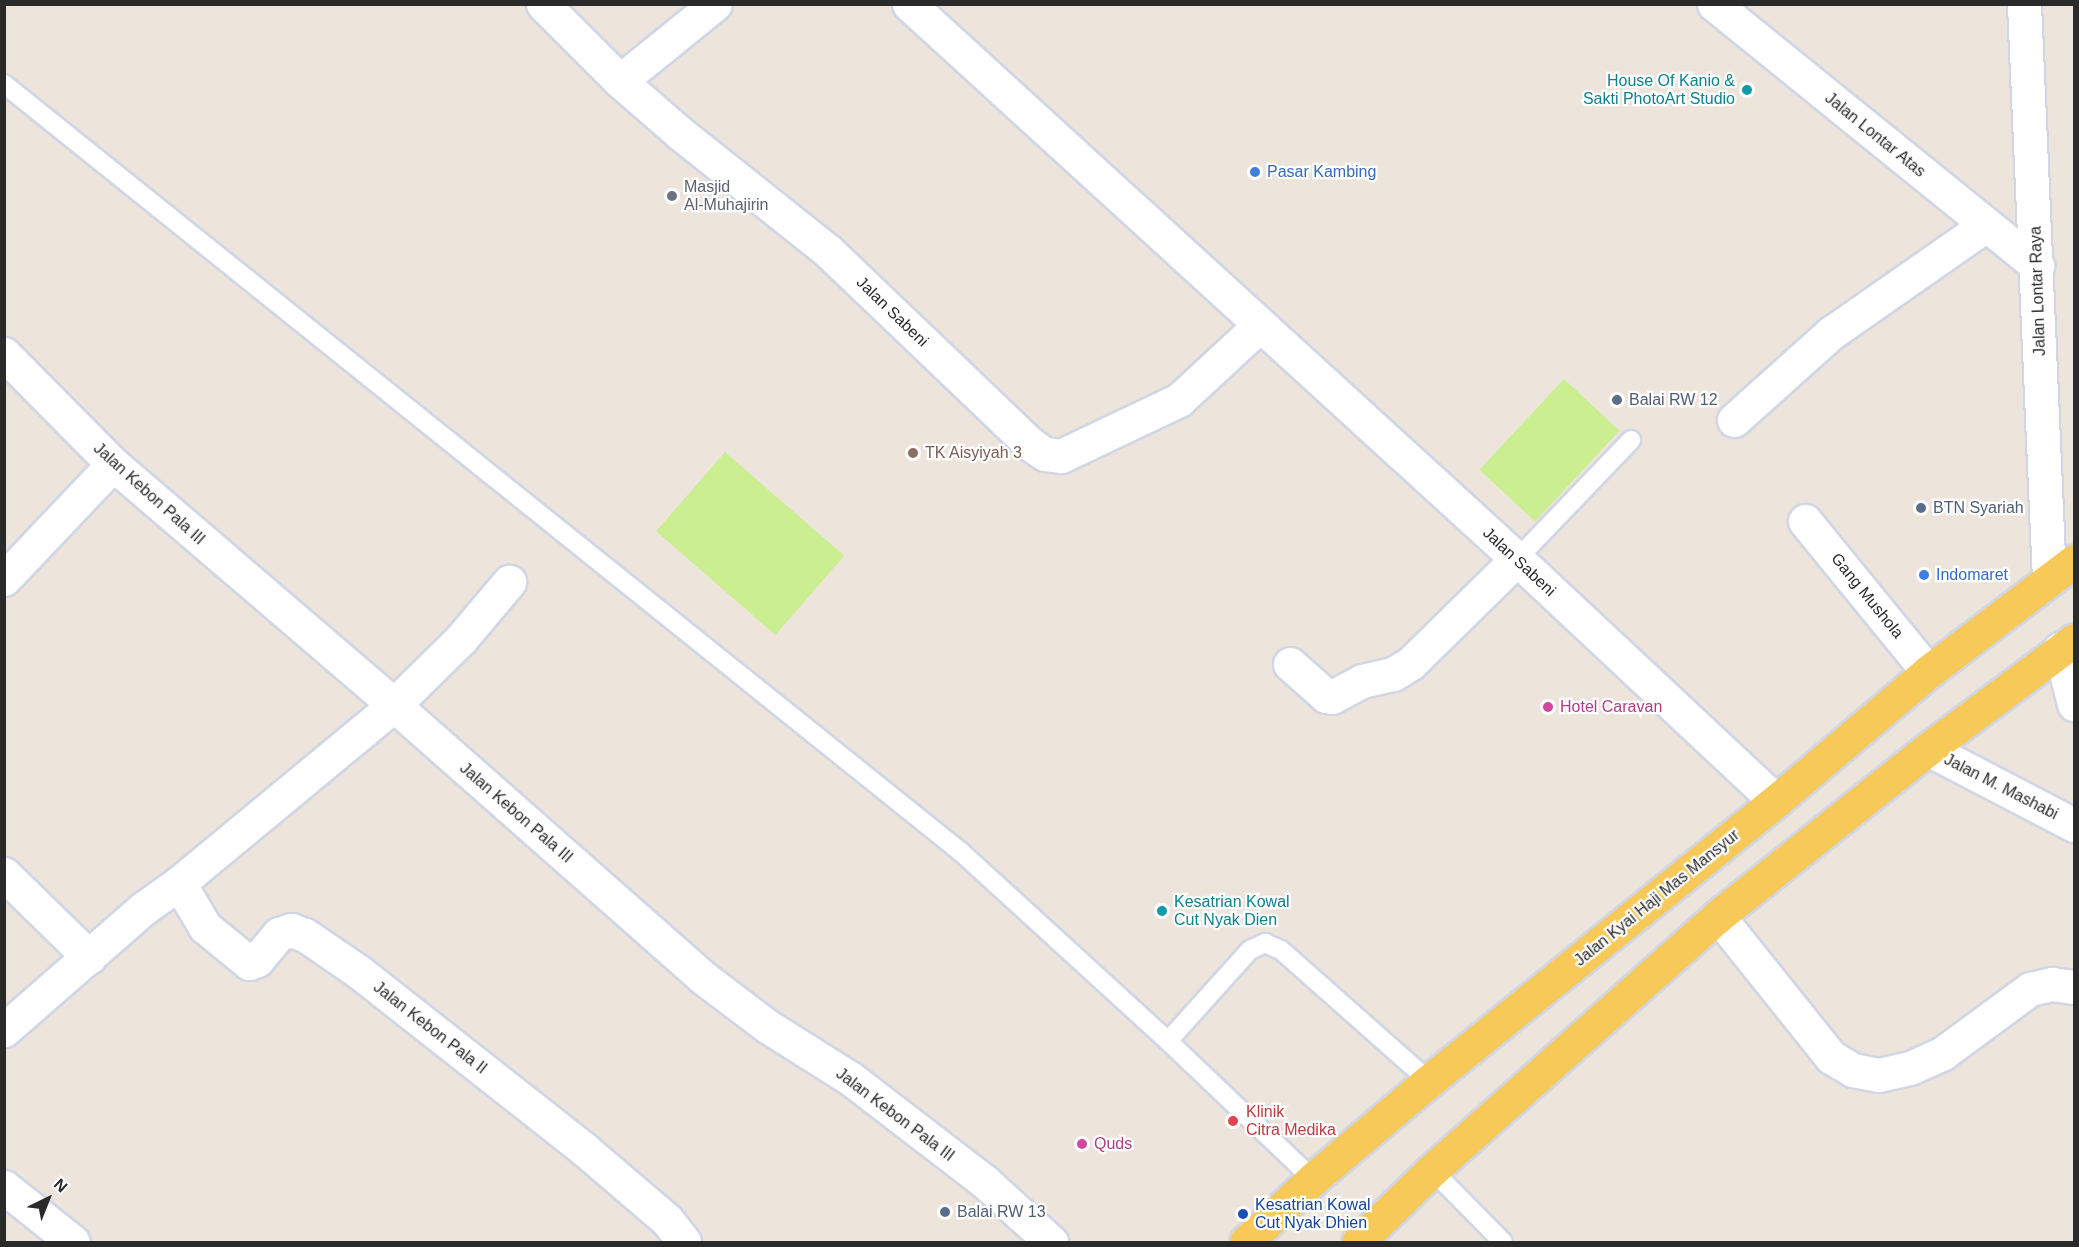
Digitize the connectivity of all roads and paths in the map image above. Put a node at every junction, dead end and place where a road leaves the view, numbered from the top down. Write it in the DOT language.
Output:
graph roads {
  1 [pos="543,4"];
  2 [pos="715,4"];
  3 [pos="909,4"];
  4 [pos="1714,4"];
  5 [pos="2024,4"];
  6 [pos="621,81"];
  7 [pos="4,84"];
  8 [pos="1986,225"];
  9 [pos="2037,266"];
  10 [pos="1260,326"];
  11 [pos="4,354"];
  12 [pos="1734,420"];
  13 [pos="1631,440"];
  14 [pos="113,464"];
  15 [pos="1805,521"];
  16 [pos="1517,559"];
  17 [pos="2062,570"];
  18 [pos="4,579"];
  19 [pos="509,582"];
  20 [pos="2067,644"];
  21 [pos="1290,664"];
  22 [pos="1928,672"];
  23 [pos="2074,704"];
  24 [pos="394,705"];
  25 [pos="1928,749"];
  26 [pos="1776,801"];
  27 [pos="2074,825"];
  28 [pos="4,874"];
  29 [pos="179,883"];
  30 [pos="1718,916"];
  31 [pos="89,957"];
  32 [pos="2074,987"];
  33 [pos="4,1030"];
  34 [pos="1168,1041"];
  35 [pos="1429,1081"];
  36 [pos="1432,1170"];
  37 [pos="1313,1179"];
  38 [pos="4,1187"];
  39 [pos="73,1242"];
  40 [pos="684,1242"];
  41 [pos="1051,1242"];
  42 [pos="1246,1242"];
  43 [pos="1358,1242"];
  44 [pos="1503,1242"];
  1 -- 6 [label="street, Jalan Sabeni"];
  2 -- 6 [label="street"];
  3 -- 10 [label="street, Jalan Sabeni"];
  4 -- 8 [label="street, Jalan Lontar Atas"];
  5 -- 9 [label="street, Jalan Lontar Raya"];
  6 -- 10 [label="street, Jalan Sabeni"];
  7 -- 34 [label="lane"];
  8 -- 9 [label="street, Jalan Lontar Atas"];
  8 -- 12 [label="street"];
  9 -- 17 [label="street, Jalan Lontar Raya"];
  10 -- 16 [label="street, Jalan Sabeni"];
  11 -- 14 [label="street, Jalan Kebon Pala III"];
  13 -- 16 [label="lane"];
  14 -- 18 [label="street"];
  14 -- 24 [label="street, Jalan Kebon Pala III"];
  15 -- 22 [label="street, Gang Mushola"];
  16 -- 21 [label="street"];
  16 -- 26 [label="street, Jalan Sabeni"];
  17 -- 22 [label="main road, Jalan Kyai Haji Mas Mansyur"];
  19 -- 24 [label="street"];
  20 -- 23 [label="street"];
  20 -- 25 [label="main road"];
  22 -- 26 [label="main road, Jalan Kyai Haji Mas Mansyur"];
  24 -- 29 [label="street"];
  24 -- 41 [label="street, Jalan Kebon Pala III"];
  25 -- 27 [label="street, Jalan M. Mashabi"];
  25 -- 30 [label="main road"];
  26 -- 35 [label="main road, Jalan Kyai Haji Mas Mansyur"];
  28 -- 31 [label="street"];
  29 -- 31 [label="street"];
  29 -- 40 [label="street, Jalan Kebon Pala II"];
  30 -- 32 [label="street"];
  30 -- 36 [label="main road"];
  31 -- 33 [label="street"];
  34 -- 35 [label="lane"];
  34 -- 37 [label="lane"];
  35 -- 37 [label="main road, Jalan Kyai Haji Mas Mansyur"];
  36 -- 43 [label="main road"];
  36 -- 44 [label="lane"];
  37 -- 42 [label="main road, Jalan Kyai Haji Mas Mansyur"];
  38 -- 39 [label="street"];
}
